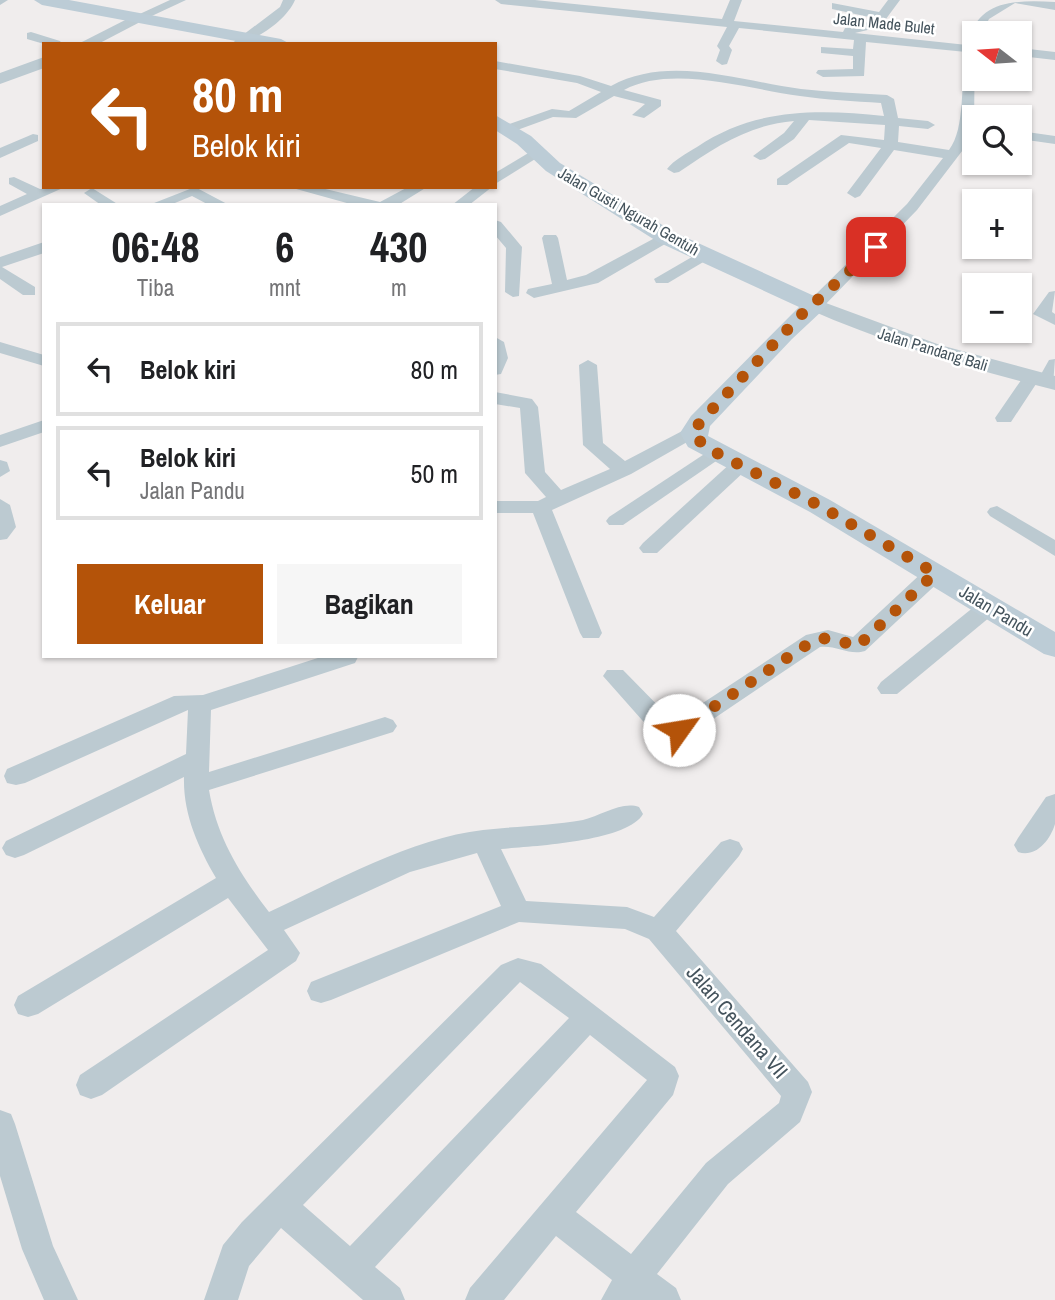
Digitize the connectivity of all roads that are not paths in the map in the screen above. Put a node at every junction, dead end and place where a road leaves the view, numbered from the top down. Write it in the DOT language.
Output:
graph roads {
  1 [pos="42,0"];
  2 [pos="180,0"];
  3 [pos="289,0"];
  4 [pos="501,0"];
  5 [pos="736,0"];
  6 [pos="894,0"];
  7 [pos="1012,0"];
  8 [pos="1018,0"];
  9 [pos="581,4"];
  10 [pos="836,6"];
  11 [pos="1055,6"];
  12 [pos="883,16"];
  13 [pos="136,18"];
  14 [pos="982,21"];
  15 [pos="731,23"];
  16 [pos="835,33"];
  17 [pos="31,36"];
  18 [pos="860,36"];
  19 [pos="242,41"];
  20 [pos="50,42"];
  21 [pos="90,42"];
  22 [pos="962,42"];
  23 [pos="825,50"];
  24 [pos="858,53"];
  25 [pos="1032,53"];
  26 [pos="1055,56"];
  27 [pos="722,61"];
  28 [pos="42,63"];
  29 [pos="497,65"];
  30 [pos="822,73"];
  31 [pos="0,79"];
  32 [pos="612,91"];
  33 [pos="639,115"];
  34 [pos="804,117"];
  35 [pos="892,122"];
  36 [pos="928,125"];
  37 [pos="504,131"];
  38 [pos="1032,137"];
  39 [pos="33,138"];
  40 [pos="1055,140"];
  41 [pos="962,142"];
  42 [pos="891,144"];
  43 [pos="535,153"];
  44 [pos="0,154"];
  45 [pos="954,155"];
  46 [pos="760,156"];
  47 [pos="674,169"];
  48 [pos="497,179"];
  49 [pos="14,181"];
  50 [pos="782,181"];
  51 [pos="54,189"];
  52 [pos="193,189"];
  53 [pos="305,189"];
  54 [pos="417,189"];
  55 [pos="92,193"];
  56 [pos="855,193"];
  57 [pos="40,195"];
  58 [pos="109,203"];
  59 [pos="161,203"];
  60 [pos="218,203"];
  61 [pos="366,203"];
  62 [pos="390,203"];
  63 [pos="0,211"];
  64 [pos="497,227"];
  65 [pos="666,237"];
  66 [pos="550,238"];
  67 [pos="42,248"];
  68 [pos="704,255"];
  69 [pos="0,263"];
  70 [pos="0,272"];
  71 [pos="662,279"];
  72 [pos="561,288"];
  73 [pos="29,291"];
  74 [pos="513,292"];
  75 [pos="534,293"];
  76 [pos="1055,296"];
  77 [pos="813,304"];
  78 [pos="1055,320"];
  79 [pos="0,347"];
  80 [pos="42,360"];
  81 [pos="588,365"];
  82 [pos="1047,376"];
  83 [pos="497,398"];
  84 [pos="1004,418"];
  85 [pos="42,427"];
  86 [pos="693,433"];
  87 [pos="0,441"];
  88 [pos="727,460"];
  89 [pos="624,470"];
  90 [pos="549,503"];
  91 [pos="0,505"];
  92 [pos="506,509"];
  93 [pos="997,512"];
  94 [pos="616,520"];
  95 [pos="0,534"];
  96 [pos="650,548"];
  97 [pos="1055,549"];
  98 [pos="935,573"];
  99 [pos="988,607"];
  100 [pos="591,633"];
  101 [pos="1055,646"];
  102 [pos="344,658"];
  103 [pos="615,676"];
  104 [pos="889,688"];
  105 [pos="199,705"];
  106 [pos="385,726"];
  107 [pos="198,759"];
  108 [pos="16,776"];
  109 [pos="196,785"];
  110 [pos="1055,804"];
  111 [pos="630,814"];
  112 [pos="484,840"];
  113 [pos="1027,845"];
  114 [pos="15,848"];
  115 [pos="730,849"];
  116 [pos="232,882"];
  117 [pos="517,911"];
  118 [pos="265,926"];
  119 [pos="659,931"];
  120 [pos="321,991"];
  121 [pos="28,1005"];
  122 [pos="590,1016"];
  123 [pos="91,1085"];
  124 [pos="0,1124"];
  125 [pos="282,1208"];
  126 [pos="554,1214"];
  127 [pos="351,1269"];
  128 [pos="626,1289"];
  129 [pos="61,1300"];
  130 [pos="221,1300"];
  131 [pos="388,1300"];
  132 [pos="482,1300"];
  133 [pos="664,1300"];
  1 -- 13 [label="main road"];
  2 -- 13 [label="street"];
  3 -- 19 [label="street"];
  4 -- 9 [label="street, Jalan Made Bulet"];
  5 -- 15 [label="street"];
  6 -- 12 [label="street"];
  7 -- 14 [label="street"];
  8 -- 11 [label="street"];
  9 -- 15 [label="street, Jalan Made Bulet"];
  10 -- 12 [label="street"];
  12 -- 16 [label="street"];
  13 -- 19 [label="main road"];
  13 -- 21 [label="street"];
  15 -- 16 [label="street, Jalan Made Bulet"];
  15 -- 27 [label="street"];
  16 -- 18 [label="street, Jalan Made Bulet"];
  17 -- 20 [label="street"];
  18 -- 22 [label="street, Jalan Made Bulet"];
  18 -- 24 [label="street"];
  23 -- 24 [label="street"];
  24 -- 30 [label="street"];
  25 -- 26 [label="street"];
  28 -- 31 [label="street"];
  29 -- 32 [label="street"];
  32 -- 33 [label="street"];
  32 -- 35 [label="street"];
  32 -- 37 [label="street"];
  34 -- 35 [label="street"];
  34 -- 46 [label="street"];
  34 -- 47 [label="street"];
  35 -- 36 [label="street"];
  35 -- 42 [label="street"];
  37 -- 43 [label="main road, Jalan Gusti Ngurah Gentuh"];
  38 -- 40 [label="street"];
  39 -- 44 [label="street"];
  41 -- 45 [label="street"];
  42 -- 45 [label="street"];
  42 -- 50 [label="street"];
  42 -- 56 [label="street"];
  43 -- 48 [label="street"];
  43 -- 65 [label="main road, Jalan Gusti Ngurah Gentuh"];
  45 -- 77 [label="street"];
  49 -- 57 [label="street"];
  51 -- 57 [label="street"];
  52 -- 59 [label="street"];
  52 -- 60 [label="street"];
  53 -- 61 [label="street"];
  54 -- 62 [label="street"];
  55 -- 58 [label="street"];
  57 -- 63 [label="street"];
  64 -- 74 [label="street"];
  65 -- 68 [label="main road, Jalan Gusti Ngurah Gentuh"];
  65 -- 72 [label="street"];
  66 -- 72 [label="street"];
  67 -- 69 [label="street"];
  68 -- 71 [label="street"];
  68 -- 77 [label="main road, Jalan Gusti Ngurah Gentuh"];
  70 -- 73 [label="street"];
  72 -- 75 [label="street"];
  76 -- 78 [label="street"];
  77 -- 82 [label="street, Jalan Pandang Bali"];
  77 -- 86 [label="main road"];
  79 -- 80 [label="street"];
  81 -- 89 [label="street"];
  82 -- 84 [label="street"];
  83 -- 90 [label="street"];
  85 -- 87 [label="street"];
  86 -- 88 [label="main road, Jalan Pandu"];
  86 -- 89 [label="street"];
  88 -- 94 [label="street"];
  88 -- 96 [label="street"];
  88 -- 98 [label="main road, Jalan Pandu"];
  89 -- 90 [label="street"];
  90 -- 92 [label="street"];
  90 -- 100 [label="street"];
  91 -- 95 [label="street"];
  93 -- 97 [label="street"];
  98 -- 99 [label="main road, Jalan Pandu"];
  98 -- 103 [label="street"];
  99 -- 101 [label="main road, Jalan Pandu"];
  99 -- 104 [label="street"];
  102 -- 105 [label="street"];
  105 -- 107 [label="street"];
  105 -- 108 [label="street"];
  106 -- 109 [label="street"];
  107 -- 109 [label="street"];
  107 -- 114 [label="street"];
  109 -- 116 [label="street"];
  110 -- 113 [label="street"];
  111 -- 112 [label="street"];
  112 -- 117 [label="street"];
  112 -- 118 [label="street"];
  115 -- 119 [label="street"];
  116 -- 118 [label="street"];
  116 -- 121 [label="street"];
  117 -- 119 [label="street, Jalan Cendana VII"];
  117 -- 120 [label="street"];
  118 -- 123 [label="street"];
  119 -- 128 [label="street, Jalan Cendana VII"];
  122 -- 125 [label="street"];
  122 -- 126 [label="street"];
  122 -- 127 [label="street"];
  124 -- 129 [label="street"];
  125 -- 127 [label="street"];
  125 -- 130 [label="street"];
  126 -- 128 [label="street"];
  126 -- 132 [label="street"];
  127 -- 131 [label="street"];
  128 -- 133 [label="street"];
}
